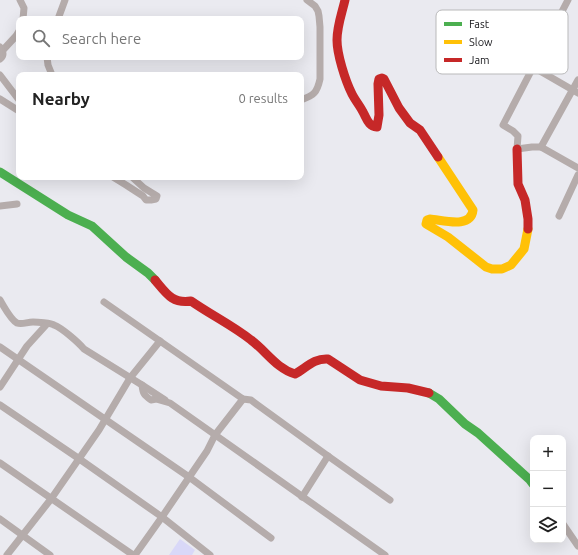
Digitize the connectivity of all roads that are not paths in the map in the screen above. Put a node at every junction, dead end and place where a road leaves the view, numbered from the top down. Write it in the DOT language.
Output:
graph roads {
  1 [pos="20,0"];
  2 [pos="65,0"];
  3 [pos="307,0"];
  4 [pos="345,0"];
  5 [pos="568,0"];
  6 [pos="563,10"];
  7 [pos="24,16"];
  8 [pos="59,16"];
  9 [pos="16,34"];
  10 [pos="1,48"];
  11 [pos="0,59"];
  12 [pos="47,60"];
  13 [pos="51,72"];
  14 [pos="529,74"];
  15 [pos="545,74"];
  16 [pos="0,75"];
  17 [pos="578,80"];
  18 [pos="575,92"];
  19 [pos="16,96"];
  20 [pos="0,98"];
  21 [pos="304,99"];
  22 [pos="16,109"];
  23 [pos="541,147"];
  24 [pos="517,149"];
  25 [pos="578,168"];
  26 [pos="0,172"];
  27 [pos="578,176"];
  28 [pos="119,180"];
  29 [pos="135,180"];
  30 [pos="17,204"];
  31 [pos="0,206"];
  32 [pos="559,216"];
  33 [pos="0,300"];
  34 [pos="104,302"];
  35 [pos="47,324"];
  36 [pos="160,341"];
  37 [pos="0,347"];
  38 [pos="18,360"];
  39 [pos="130,378"];
  40 [pos="0,387"];
  41 [pos="243,399"];
  42 [pos="0,405"];
  43 [pos="105,420"];
  44 [pos="215,435"];
  45 [pos="328,456"];
  46 [pos="78,458"];
  47 [pos="0,463"];
  48 [pos="189,477"];
  49 [pos="530,480"];
  50 [pos="302,497"];
  51 [pos="51,499"];
  52 [pos="390,500"];
  53 [pos="162,517"];
  54 [pos="0,519"];
  55 [pos="566,528"];
  56 [pos="22,535"];
  57 [pos="271,538"];
  58 [pos="578,546"];
  59 [pos="7,555"];
  60 [pos="50,555"];
  61 [pos="134,555"];
  62 [pos="210,555"];
  63 [pos="385,555"];
  1 -- 7 [label="street"];
  2 -- 8 [label="street"];
  3 -- 21 [label="street"];
  4 -- 24 [label="street"];
  5 -- 6 [label="street"];
  9 -- 10 [label="street"];
  10 -- 11 [label="street"];
  12 -- 13 [label="street"];
  14 -- 24 [label="street"];
  15 -- 18 [label="street"];
  16 -- 19 [label="street"];
  17 -- 18 [label="street"];
  18 -- 23 [label="street"];
  20 -- 22 [label="street"];
  23 -- 24 [label="street"];
  23 -- 25 [label="street"];
  26 -- 49 [label="street"];
  27 -- 32 [label="street"];
  28 -- 29 [label="street"];
  30 -- 31 [label="street"];
  33 -- 35 [label="street"];
  34 -- 36 [label="street"];
  35 -- 38 [label="street"];
  35 -- 39 [label="street"];
  36 -- 39 [label="street"];
  36 -- 41 [label="street"];
  37 -- 38 [label="street"];
  38 -- 40 [label="street"];
  38 -- 43 [label="street"];
  39 -- 43 [label="street"];
  39 -- 44 [label="street"];
  41 -- 44 [label="street"];
  41 -- 45 [label="street"];
  42 -- 46 [label="street"];
  43 -- 46 [label="street"];
  43 -- 48 [label="street"];
  44 -- 48 [label="street"];
  44 -- 50 [label="street"];
  45 -- 50 [label="street"];
  45 -- 52 [label="street"];
  46 -- 51 [label="street"];
  46 -- 53 [label="street"];
  47 -- 51 [label="street"];
  48 -- 53 [label="street"];
  48 -- 57 [label="street"];
  50 -- 63 [label="street"];
  51 -- 56 [label="street"];
  51 -- 61 [label="street"];
  53 -- 61 [label="street"];
  53 -- 62 [label="street"];
  54 -- 56 [label="street"];
  55 -- 58 [label="street"];
  56 -- 59 [label="street"];
  56 -- 60 [label="street"];
}
